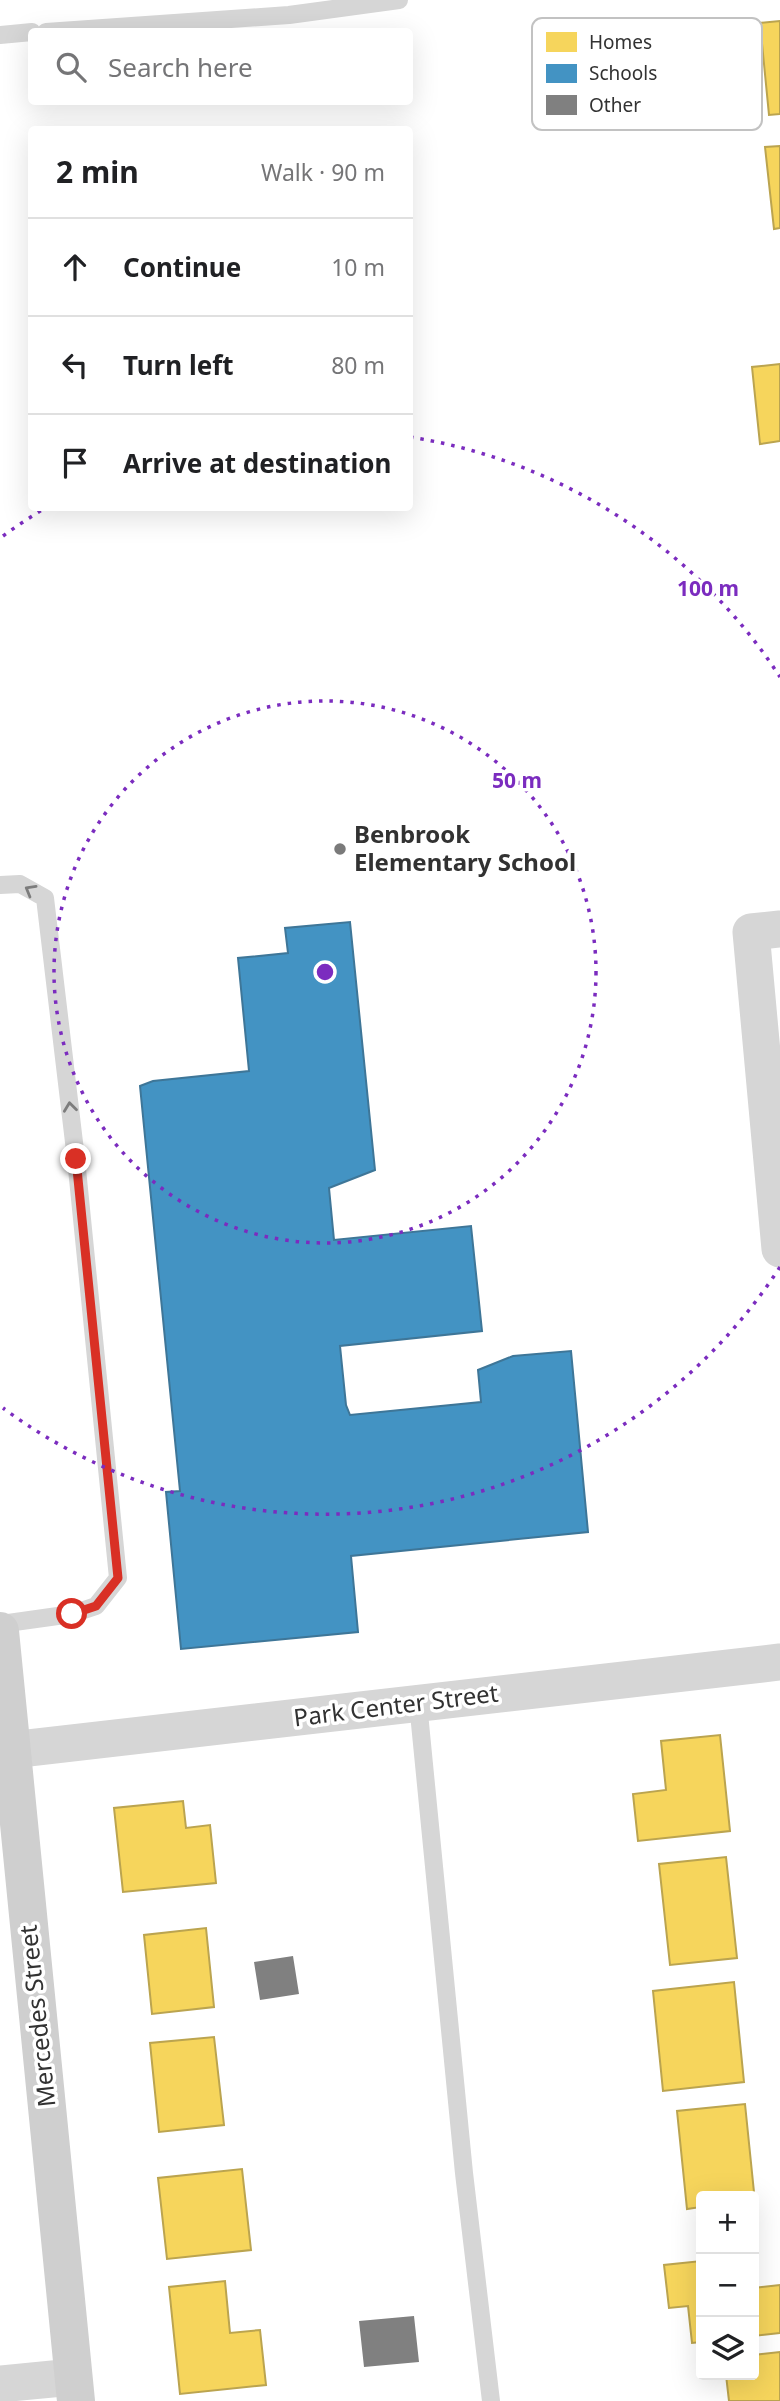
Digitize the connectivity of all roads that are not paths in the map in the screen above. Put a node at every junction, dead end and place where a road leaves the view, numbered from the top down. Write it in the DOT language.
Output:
graph roads {
  1 [pos="398,0"];
  2 [pos="103,28"];
  3 [pos="28,33"];
  4 [pos="0,35"];
  5 [pos="0,885"];
  6 [pos="765,930"];
  7 [pos="780,1249"];
  8 [pos="0,1624"];
  9 [pos="0,1631"];
  10 [pos="780,1662"];
  11 [pos="418,1703"];
  12 [pos="4,1713"];
  13 [pos="11,1750"];
  14 [pos="0,2384"];
  15 [pos="74,2389"];
  16 [pos="491,2401"];
  1 -- 2 [label="lane"];
  3 -- 4 [label="lane"];
  8 -- 5 [label="lane, one-way"];
  6 -- 7 [label="street"];
  9 -- 12 [label="street, Mercedes Street"];
  10 -- 11 [label="street, Park Center Street"];
  11 -- 13 [label="street, Park Center Street"];
  11 -- 16 [label="lane"];
  12 -- 13 [label="street, Mercedes Street"];
  13 -- 15 [label="street, Mercedes Street"];
  14 -- 15 [label="street"];
}
